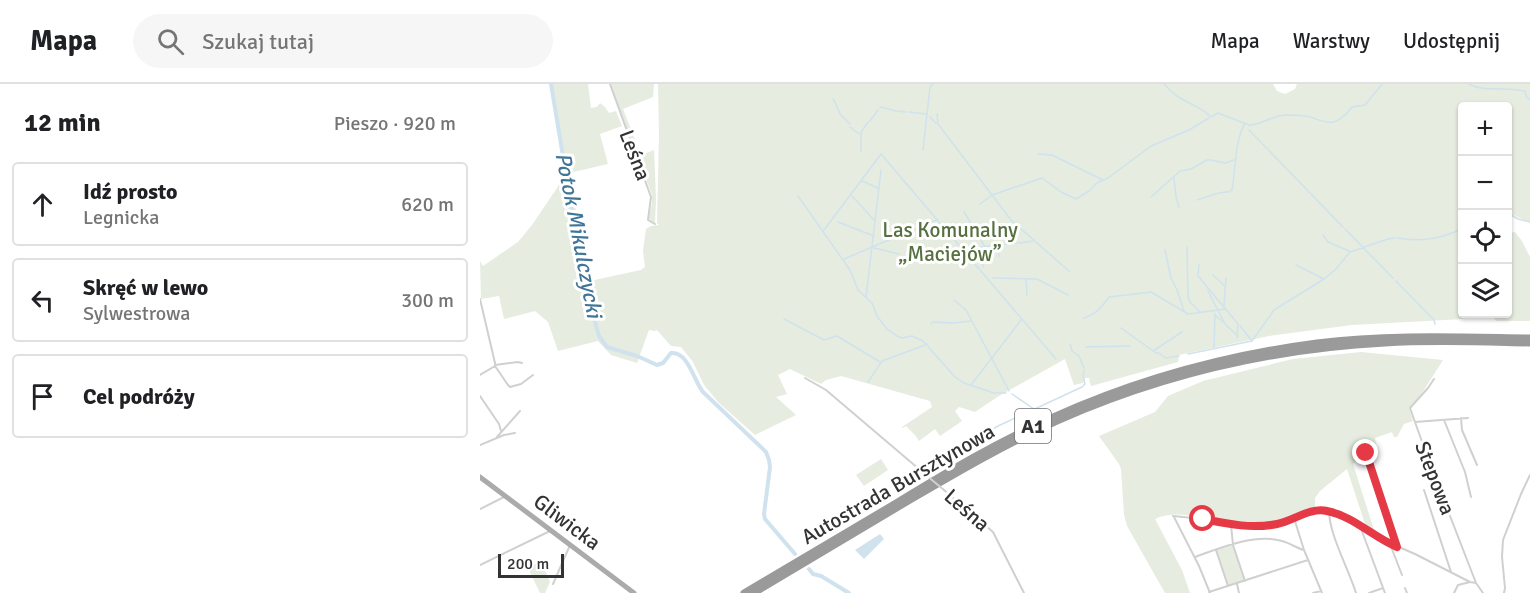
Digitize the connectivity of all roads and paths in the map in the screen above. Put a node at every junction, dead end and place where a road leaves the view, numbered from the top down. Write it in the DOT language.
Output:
graph roads {
  1 [pos="610,84"];
  2 [pos="655,224"];
  3 [pos="480,299"];
  4 [pos="487,330"];
  5 [pos="480,332"];
  6 [pos="1530,338"];
  7 [pos="1390,340"];
  8 [pos="1530,343"];
  9 [pos="522,363"];
  10 [pos="495,365"];
  11 [pos="480,375"];
  12 [pos="533,375"];
  13 [pos="805,378"];
  14 [pos="1434,378"];
  15 [pos="480,396"];
  16 [pos="520,411"];
  17 [pos="1461,418"];
  18 [pos="1468,418"];
  19 [pos="1444,420"];
  20 [pos="1414,422"];
  21 [pos="501,431"];
  22 [pos="515,433"];
  23 [pos="496,438"];
  24 [pos="480,445"];
  25 [pos="1366,453"];
  26 [pos="1477,465"];
  27 [pos="1530,475"];
  28 [pos="480,477"];
  29 [pos="1424,490"];
  30 [pos="506,496"];
  31 [pos="1471,497"];
  32 [pos="480,509"];
  33 [pos="1329,511"];
  34 [pos="1294,519"];
  35 [pos="1231,525"];
  36 [pos="1360,525"];
  37 [pos="550,530"];
  38 [pos="1390,544"];
  39 [pos="570,545"];
  40 [pos="1233,545"];
  41 [pos="1397,547"];
  42 [pos="1216,550"];
  43 [pos="1304,550"];
  44 [pos="1195,558"];
  45 [pos="1308,560"];
  46 [pos="480,565"];
  47 [pos="1451,572"];
  48 [pos="1401,575"];
  49 [pos="1245,580"];
  50 [pos="1470,582"];
  51 [pos="1236,583"];
  52 [pos="553,584"];
  53 [pos="1476,584"];
  54 [pos="1228,586"];
  55 [pos="1383,588"];
  56 [pos="1405,588"];
  57 [pos="1321,592"];
  58 [pos="634,593"];
  59 [pos="744,593"];
  60 [pos="754,593"];
  61 [pos="1024,593"];
  62 [pos="1209,593"];
  63 [pos="1239,593"];
  64 [pos="1313,593"];
  65 [pos="1356,593"];
  66 [pos="1369,593"];
  67 [pos="1385,593"];
  68 [pos="1407,593"];
  69 [pos="1454,593"];
  70 [pos="1483,593"];
  71 [pos="1504,593"];
  1 -- 2 [label="street, Leśna"];
  3 -- 4 [label="street"];
  4 -- 5 [label="street"];
  4 -- 10 [label="street"];
  6 -- 7 [label="highway, Autostrada Bursztynowa / A1"];
  7 -- 8 [label="highway, Autostrada Bursztynowa / A1"];
  7 -- 59 [label="highway, Autostrada Bursztynowa / A1"];
  7 -- 60 [label="highway, Autostrada Bursztynowa / A1"];
  9 -- 10 [label="street"];
  10 -- 11 [label="street"];
  10 -- 12 [label="street"];
  13 -- 61 [label="street, Leśna, bridge"];
  14 -- 20 [label="street, Stepowa"];
  15 -- 21 [label="street"];
  16 -- 21 [label="street"];
  17 -- 18 [label="street"];
  17 -- 19 [label="street"];
  17 -- 26 [label="street"];
  19 -- 20 [label="street"];
  19 -- 31 [label="street"];
  20 -- 53 [label="street, Stepowa"];
  21 -- 23 [label="street"];
  22 -- 23 [label="street"];
  23 -- 24 [label="street"];
  25 -- 41 [label="street"];
  27 -- 71 [label="street"];
  28 -- 30 [label="main road, Gliwicka"];
  29 -- 47 [label="street"];
  30 -- 32 [label="street"];
  30 -- 37 [label="main road, Gliwicka"];
  33 -- 34 [label="street"];
  33 -- 36 [label="street"];
  33 -- 65 [label="street"];
  34 -- 35 [label="street"];
  34 -- 43 [label="street"];
  35 -- 40 [label="street"];
  35 -- 44 [label="street"];
  36 -- 38 [label="street"];
  36 -- 55 [label="street"];
  37 -- 39 [label="main road, Gliwicka"];
  37 -- 46 [label="street"];
  38 -- 41 [label="street"];
  38 -- 48 [label="street"];
  39 -- 52 [label="street"];
  39 -- 58 [label="main road, Gliwicka"];
  40 -- 42 [label="street"];
  40 -- 43 [label="street"];
  40 -- 49 [label="street"];
  41 -- 47 [label="street"];
  42 -- 44 [label="street"];
  42 -- 54 [label="street"];
  43 -- 45 [label="street"];
  44 -- 62 [label="street"];
  45 -- 49 [label="street"];
  45 -- 57 [label="street"];
  47 -- 50 [label="street"];
  49 -- 51 [label="street"];
  50 -- 53 [label="street"];
  50 -- 69 [label="street"];
  51 -- 54 [label="street"];
  51 -- 63 [label="street"];
  53 -- 70 [label="street, Stepowa"];
  54 -- 62 [label="street"];
  55 -- 66 [label="street"];
  55 -- 67 [label="street"];
  56 -- 68 [label="street"];
  57 -- 64 [label="street"];
}
